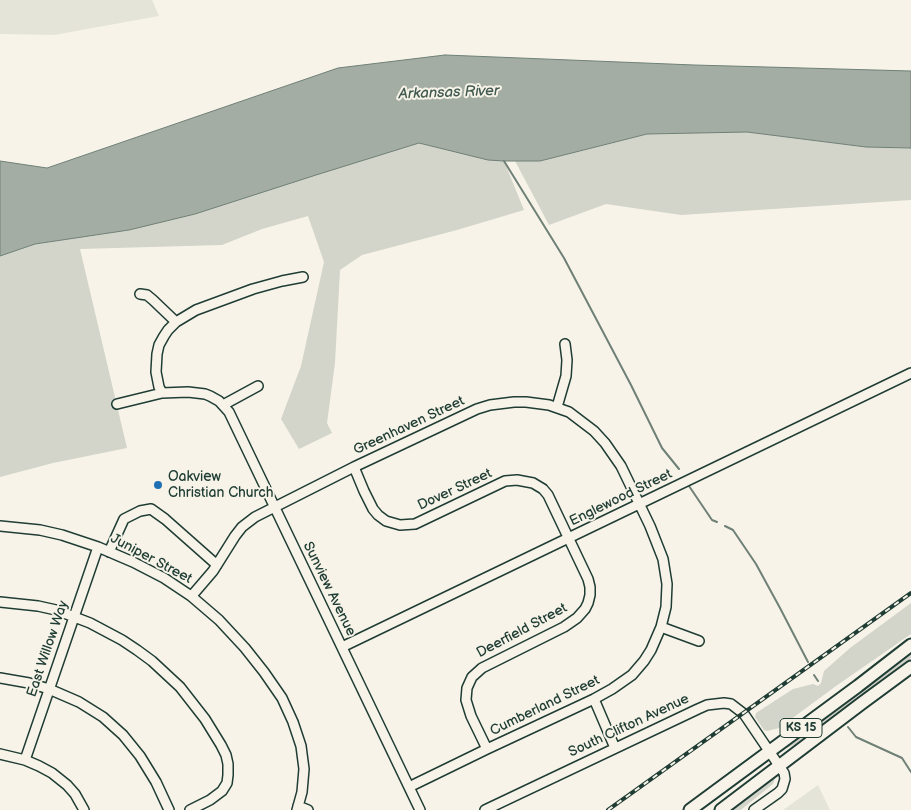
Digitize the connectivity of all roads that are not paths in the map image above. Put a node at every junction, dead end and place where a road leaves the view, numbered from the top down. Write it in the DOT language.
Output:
graph roads {
  1 [pos="303,277"];
  2 [pos="140,294"];
  3 [pos="176,322"];
  4 [pos="565,344"];
  5 [pos="911,373"];
  6 [pos="258,386"];
  7 [pos="162,393"];
  8 [pos="116,404"];
  9 [pos="222,405"];
  10 [pos="558,407"];
  11 [pos="354,467"];
  12 [pos="640,504"];
  13 [pos="274,506"];
  14 [pos="0,526"];
  15 [pos="569,538"];
  16 [pos="98,547"];
  17 [pos="109,552"];
  18 [pos="217,565"];
  19 [pos="191,596"];
  20 [pos="0,602"];
  21 [pos="74,616"];
  22 [pos="661,627"];
  23 [pos="699,640"];
  24 [pos="911,645"];
  25 [pos="342,647"];
  26 [pos="911,667"];
  27 [pos="0,678"];
  28 [pos="49,689"];
  29 [pos="594,699"];
  30 [pos="615,748"];
  31 [pos="487,749"];
  32 [pos="770,751"];
  33 [pos="0,754"];
  34 [pos="25,760"];
  35 [pos="780,766"];
  36 [pos="409,788"];
  37 [pos="297,808"];
  38 [pos="84,810"];
  39 [pos="169,810"];
  40 [pos="190,810"];
  41 [pos="308,810"];
  42 [pos="420,810"];
  43 [pos="485,810"];
  44 [pos="690,810"];
  45 [pos="721,810"];
  46 [pos="754,810"];
  1 -- 3 [label="street"];
  2 -- 3 [label="street"];
  3 -- 7 [label="street"];
  4 -- 10 [label="street"];
  5 -- 12 [label="street, Englewood Street"];
  6 -- 9 [label="street"];
  7 -- 8 [label="street"];
  7 -- 9 [label="street"];
  9 -- 13 [label="street, Sunview Avenue"];
  10 -- 11 [label="street, Greenhaven Street"];
  10 -- 12 [label="street, Greenhaven Street"];
  11 -- 13 [label="street, Greenhaven Street"];
  11 -- 15 [label="street, Dover Street"];
  12 -- 15 [label="street, Englewood Street"];
  12 -- 22 [label="street, Cumberland Street"];
  13 -- 18 [label="street, Greenhaven Street"];
  13 -- 25 [label="street, Sunview Avenue"];
  14 -- 16 [label="street, Juniper Street"];
  15 -- 25 [label="street, Englewood Street"];
  15 -- 31 [label="street, Deerfield Street"];
  16 -- 17 [label="street, Juniper Street"];
  16 -- 21 [label="street, East Willow Way"];
  17 -- 18 [label="street"];
  17 -- 19 [label="street, Juniper Street"];
  18 -- 19 [label="street, Greenhaven Street"];
  19 -- 37 [label="street, Juniper Street"];
  20 -- 21 [label="street"];
  21 -- 28 [label="street, East Willow Way"];
  21 -- 40 [label="street"];
  22 -- 23 [label="street"];
  22 -- 29 [label="street, Cumberland Street"];
  24 -- 32 [label="main road, KS 15"];
  25 -- 36 [label="street, Sunview Avenue"];
  26 -- 35 [label="main road, KS 15"];
  27 -- 28 [label="street"];
  28 -- 34 [label="street, East Willow Way"];
  28 -- 39 [label="street"];
  29 -- 30 [label="street"];
  29 -- 31 [label="street, Cumberland Street"];
  30 -- 32 [label="street, South Clifton Avenue"];
  30 -- 43 [label="street, South Clifton Avenue"];
  31 -- 36 [label="street, Cumberland Street"];
  32 -- 35 [label="street, South Clifton Avenue"];
  32 -- 44 [label="main road, KS 15"];
  33 -- 34 [label="street"];
  34 -- 38 [label="street"];
  35 -- 45 [label="main road, KS 15"];
  35 -- 46 [label="street"];
  36 -- 42 [label="street, Sunview Avenue"];
  37 -- 41 [label="street"];
}
